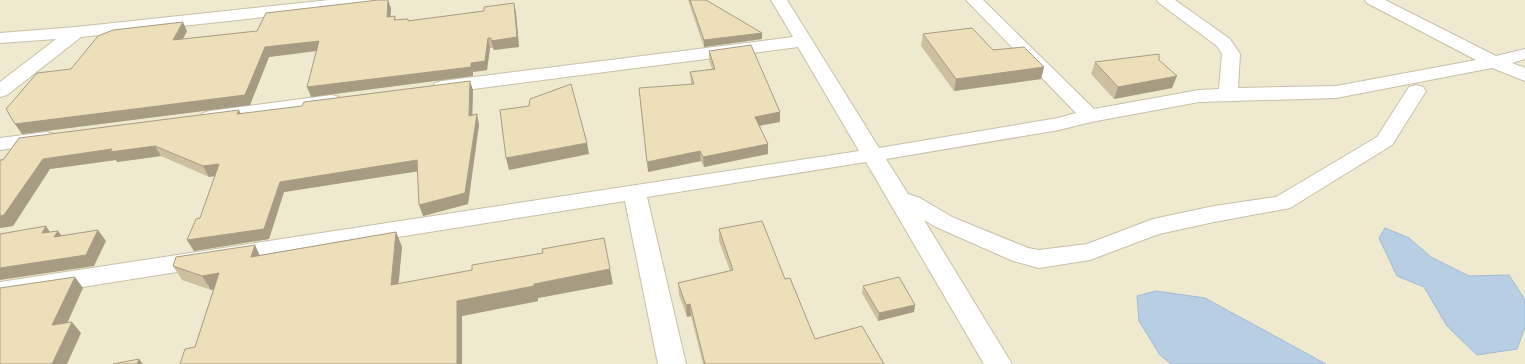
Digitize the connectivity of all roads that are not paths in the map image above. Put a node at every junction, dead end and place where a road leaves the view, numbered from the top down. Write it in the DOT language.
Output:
graph roads {
  1 [pos="374,0"];
  2 [pos="780,0"];
  3 [pos="974,0"];
  4 [pos="1165,0"];
  5 [pos="1373,0"];
  6 [pos="76,32"];
  7 [pos="0,38"];
  8 [pos="804,41"];
  9 [pos="1525,54"];
  10 [pos="1494,62"];
  11 [pos="1525,75"];
  12 [pos="426,89"];
  13 [pos="0,91"];
  14 [pos="1416,91"];
  15 [pos="1228,94"];
  16 [pos="347,99"];
  17 [pos="1090,116"];
  18 [pos="189,119"];
  19 [pos="63,136"];
  20 [pos="0,144"];
  21 [pos="872,155"];
  22 [pos="635,193"];
  23 [pos="898,199"];
  24 [pos="0,291"];
  25 [pos="672,364"];
  26 [pos="998,364"];
  1 -- 6 [label="street"];
  2 -- 8 [label="street"];
  3 -- 17 [label="street"];
  4 -- 15 [label="street"];
  5 -- 10 [label="street"];
  6 -- 7 [label="street"];
  6 -- 13 [label="street"];
  8 -- 12 [label="street"];
  8 -- 21 [label="street"];
  9 -- 10 [label="street"];
  10 -- 11 [label="street"];
  10 -- 15 [label="street"];
  14 -- 23 [label="street"];
  15 -- 17 [label="street"];
  16 -- 18 [label="street"];
  17 -- 21 [label="street"];
  19 -- 20 [label="street"];
  21 -- 22 [label="street"];
  21 -- 23 [label="street"];
  22 -- 24 [label="street"];
  22 -- 25 [label="street"];
  23 -- 26 [label="street"];
}
